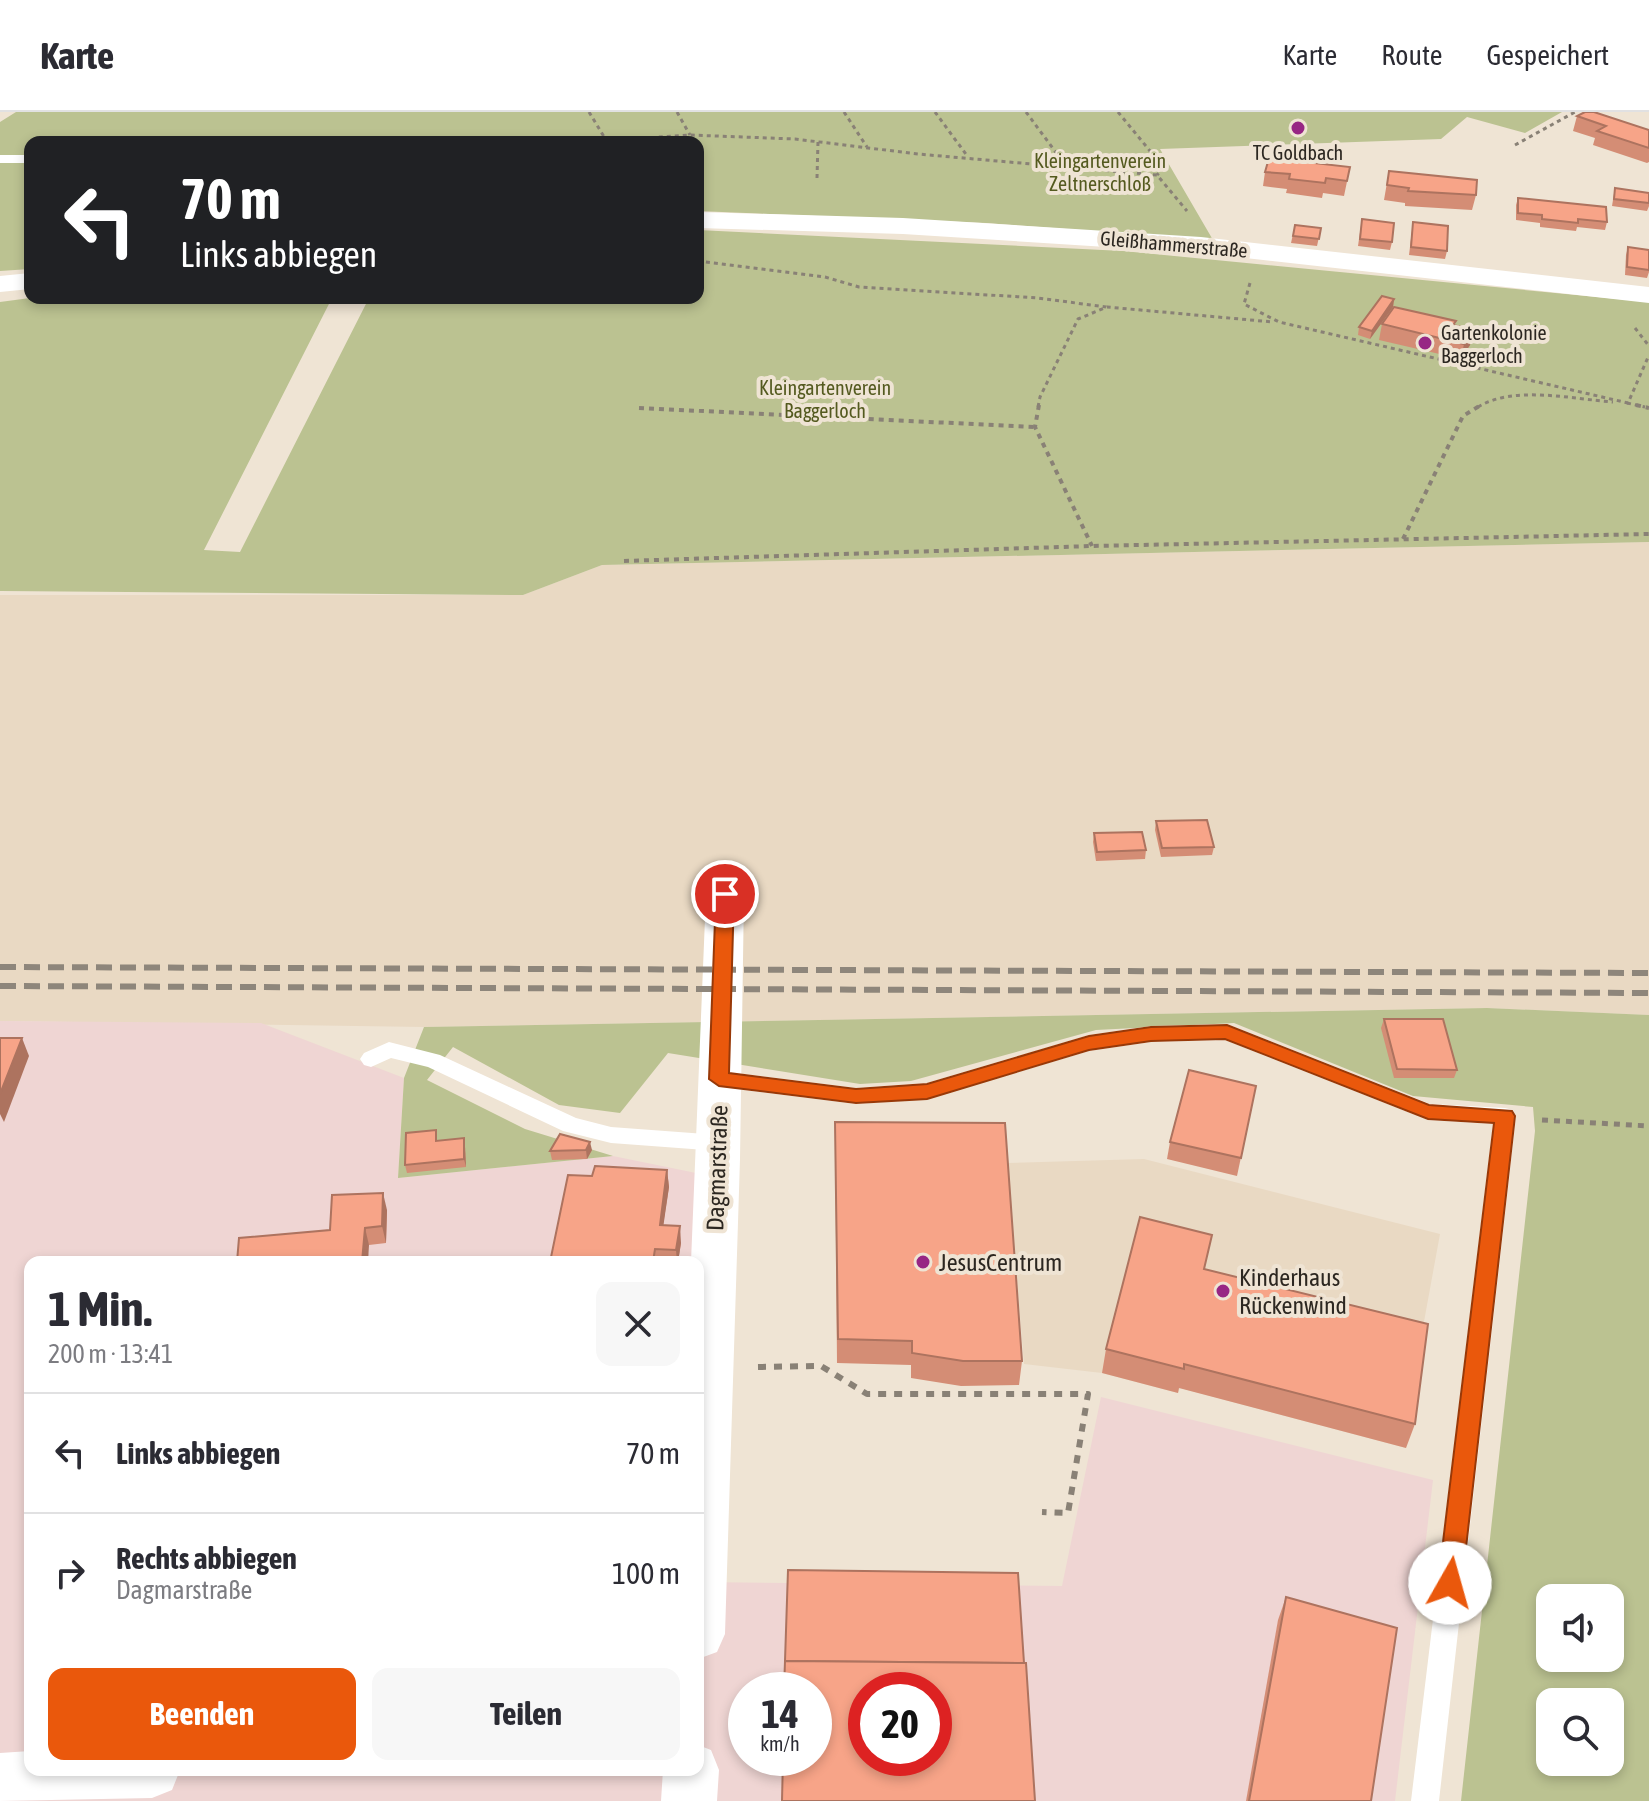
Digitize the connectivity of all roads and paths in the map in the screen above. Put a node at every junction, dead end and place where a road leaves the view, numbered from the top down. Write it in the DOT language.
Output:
graph roads {
  1 [pos="589,112"];
  2 [pos="677,112"];
  3 [pos="844,112"];
  4 [pos="935,112"];
  5 [pos="1026,112"];
  6 [pos="1118,112"];
  7 [pos="1575,112"];
  8 [pos="690,135"];
  9 [pos="604,136"];
  10 [pos="677,136"];
  11 [pos="818,142"];
  12 [pos="1515,145"];
  13 [pos="867,148"];
  14 [pos="969,158"];
  15 [pos="0,159"];
  16 [pos="24,159"];
  17 [pos="1067,167"];
  18 [pos="1157,175"];
  19 [pos="817,178"];
  20 [pos="704,220"];
  21 [pos="1201,245"];
  22 [pos="1259,251"];
  23 [pos="704,262"];
  24 [pos="24,282"];
  25 [pos="0,284"];
  26 [pos="1649,295"];
  27 [pos="1107,307"];
  28 [pos="1279,322"];
  29 [pos="1649,355"];
  30 [pos="1628,403"];
  31 [pos="639,408"];
  32 [pos="1649,408"];
  33 [pos="1035,427"];
  34 [pos="1649,534"];
  35 [pos="1403,539"];
  36 [pos="1092,546"];
  37 [pos="624,561"];
  38 [pos="725,894"];
  39 [pos="371,1059"];
  40 [pos="719,1079"];
  41 [pos="1505,1116"];
  42 [pos="1649,1126"];
  43 [pos="719,1143"];
  44 [pos="766,1367"];
  45 [pos="704,1494"];
  46 [pos="1042,1512"];
  47 [pos="69,1776"];
  48 [pos="691,1776"];
  49 [pos="0,1781"];
  50 [pos="689,1801"];
  51 [pos="1425,1801"];
  1 -- 9 [label="path"];
  2 -- 8 [label="path"];
  3 -- 13 [label="path"];
  4 -- 14 [label="path"];
  5 -- 17 [label="path"];
  6 -- 18 [label="path"];
  7 -- 12 [label="path"];
  8 -- 10 [label="path"];
  8 -- 11 [label="path"];
  11 -- 13 [label="path"];
  11 -- 19 [label="path"];
  13 -- 14 [label="path"];
  14 -- 17 [label="path"];
  15 -- 16 [label="lane"];
  17 -- 18 [label="path"];
  18 -- 21 [label="path"];
  20 -- 21 [label="street, Gleißhammerstraße"];
  21 -- 22 [label="street, Gleißhammerstraße"];
  22 -- 26 [label="street, Gleißhammerstraße"];
  22 -- 28 [label="path"];
  23 -- 27 [label="path"];
  24 -- 25 [label="street"];
  27 -- 28 [label="path"];
  27 -- 33 [label="path"];
  28 -- 30 [label="path"];
  29 -- 30 [label="path"];
  30 -- 32 [label="path"];
  30 -- 35 [label="path"];
  31 -- 33 [label="path"];
  33 -- 36 [label="path"];
  34 -- 35 [label="path"];
  35 -- 36 [label="path"];
  36 -- 37 [label="path"];
  38 -- 40 [label="street, Dagmarstraße"];
  39 -- 43 [label="lane"];
  40 -- 41 [label="lane"];
  40 -- 43 [label="street, Dagmarstraße"];
  41 -- 42 [label="path"];
  41 -- 51 [label="lane"];
  43 -- 45 [label="street, Dagmarstraße"];
  44 -- 46 [label="path"];
  47 -- 49 [label="street"];
  48 -- 50 [label="street"];
}
